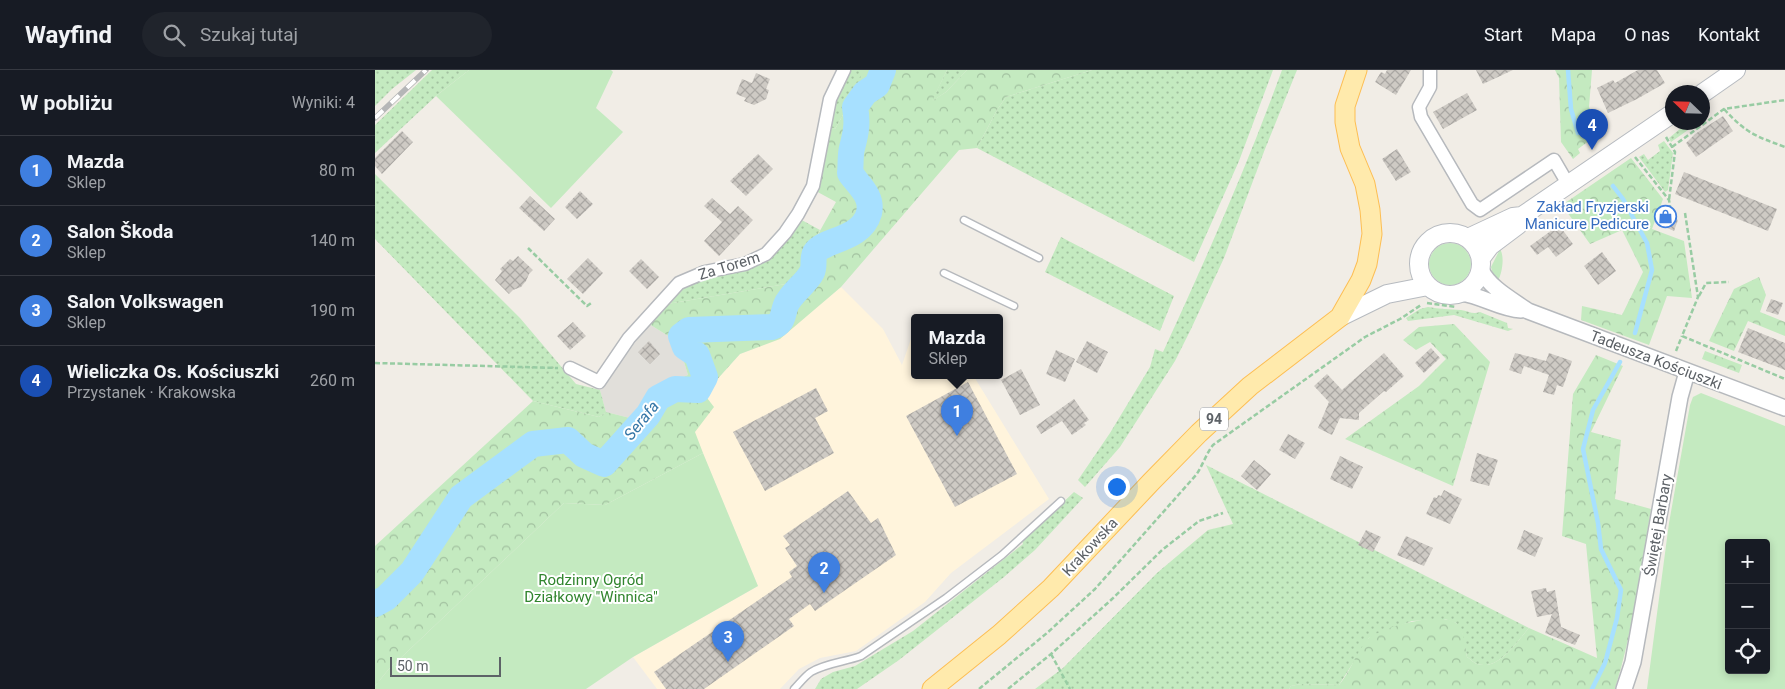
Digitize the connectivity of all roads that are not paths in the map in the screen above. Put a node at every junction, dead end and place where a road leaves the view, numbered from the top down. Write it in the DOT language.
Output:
graph roads {
  1 [pos="844,70"];
  2 [pos="1357,70"];
  3 [pos="1430,70"];
  4 [pos="1736,70"];
  5 [pos="1710,88"];
  6 [pos="1665,118"];
  7 [pos="1568,184"];
  8 [pos="1522,216"];
  9 [pos="964,220"];
  10 [pos="1468,238"];
  11 [pos="1039,258"];
  12 [pos="1481,264"];
  13 [pos="1419,265"];
  14 [pos="944,273"];
  15 [pos="1428,286"];
  16 [pos="1387,294"];
  17 [pos="1460,300"];
  18 [pos="1014,306"];
  19 [pos="1528,311"];
  20 [pos="1340,317"];
  21 [pos="569,368"];
  22 [pos="1687,372"];
  23 [pos="1785,408"];
  24 [pos="1061,501"];
  25 [pos="1627,685"];
  26 [pos="795,689"];
  27 [pos="932,689"];
  1 -- 21 [label="street, Za Torem"];
  2 -- 20 [label="main road, 94"];
  3 -- 7 [label="street"];
  4 -- 5 [label="main road"];
  6 -- 7 [label="main road"];
  7 -- 8 [label="main road"];
  8 -- 10 [label="main road"];
  8 -- 12 [label="main road"];
  9 -- 11 [label="lane"];
  10 -- 12 [label="main road"];
  10 -- 13 [label="main road"];
  12 -- 17 [label="main road"];
  12 -- 19 [label="street, Tadeusza Kościuszki"];
  13 -- 15 [label="main road"];
  13 -- 16 [label="main road, Krakowska"];
  14 -- 18 [label="lane"];
  15 -- 16 [label="main road, Krakowska"];
  15 -- 17 [label="main road"];
  16 -- 20 [label="main road, Krakowska"];
  17 -- 19 [label="street, Tadeusza Kościuszki"];
  19 -- 22 [label="street, Tadeusza Kościuszki"];
  20 -- 27 [label="main road, Krakowska / 94"];
  22 -- 23 [label="street, Tadeusza Kościuszki"];
  22 -- 25 [label="street, Świętej Barbary"];
  24 -- 26 [label="lane"];
}
